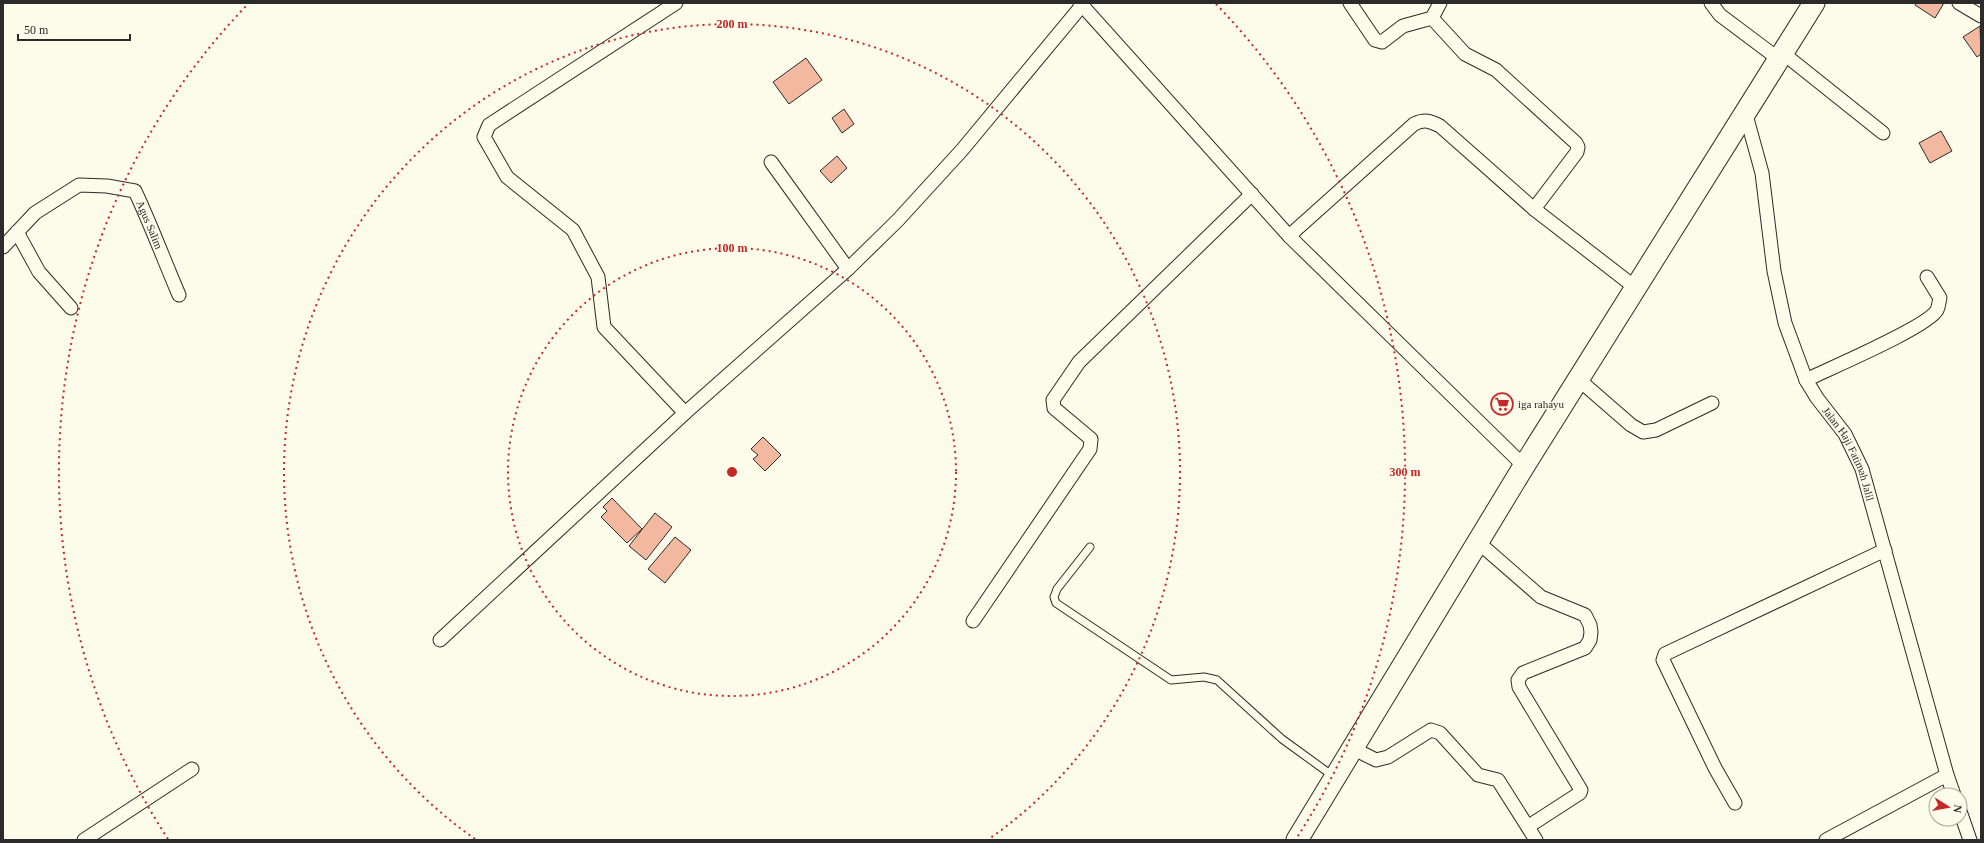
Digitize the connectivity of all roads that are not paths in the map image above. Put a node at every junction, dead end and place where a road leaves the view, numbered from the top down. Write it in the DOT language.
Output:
graph roads {
  1 [pos="676,3"];
  2 [pos="1350,3"];
  3 [pos="1440,3"];
  4 [pos="1711,3"];
  5 [pos="1814,3"];
  6 [pos="1959,3"];
  7 [pos="1082,4"];
  8 [pos="1981,16"];
  9 [pos="1432,18"];
  10 [pos="1782,57"];
  11 [pos="1746,115"];
  12 [pos="1883,133"];
  13 [pos="771,162"];
  14 [pos="1252,194"];
  15 [pos="1534,209"];
  16 [pos="17,232"];
  17 [pos="1289,236"];
  18 [pos="3,247"];
  19 [pos="848,270"];
  20 [pos="1927,278"];
  21 [pos="1636,288"];
  22 [pos="179,294"];
  23 [pos="71,308"];
  24 [pos="1578,379"];
  25 [pos="1806,380"];
  26 [pos="1712,403"];
  27 [pos="685,413"];
  28 [pos="1524,466"];
  29 [pos="1479,543"];
  30 [pos="1090,547"];
  31 [pos="1886,550"];
  32 [pos="973,621"];
  33 [pos="440,640"];
  34 [pos="1352,748"];
  35 [pos="192,769"];
  36 [pos="1947,775"];
  37 [pos="1335,778"];
  38 [pos="1951,787"];
  39 [pos="1736,803"];
  40 [pos="1529,826"];
  41 [pos="1966,827"];
  42 [pos="1849,835"];
  43 [pos="84,840"];
  44 [pos="1297,840"];
  45 [pos="1536,840"];
  46 [pos="1826,840"];
  47 [pos="1970,840"];
  1 -- 27 [label="street"];
  2 -- 9 [label="street"];
  3 -- 9 [label="street"];
  4 -- 10 [label="street"];
  5 -- 10 [label="main road"];
  6 -- 8 [label="street"];
  7 -- 14 [label="street"];
  7 -- 19 [label="street"];
  9 -- 15 [label="street"];
  10 -- 11 [label="main road"];
  10 -- 12 [label="street"];
  11 -- 21 [label="main road"];
  11 -- 25 [label="street, Jalan Haji Fatimah Jalil"];
  13 -- 19 [label="street"];
  14 -- 17 [label="street"];
  14 -- 32 [label="street"];
  15 -- 17 [label="street"];
  15 -- 21 [label="street"];
  16 -- 18 [label="street, Agus Salim"];
  16 -- 22 [label="street, Agus Salim"];
  16 -- 23 [label="street"];
  17 -- 28 [label="street"];
  19 -- 27 [label="street"];
  20 -- 25 [label="street"];
  21 -- 24 [label="main road"];
  24 -- 26 [label="street"];
  24 -- 28 [label="main road"];
  25 -- 31 [label="street, Jalan Haji Fatimah Jalil"];
  27 -- 33 [label="street"];
  28 -- 29 [label="main road"];
  29 -- 34 [label="main road"];
  29 -- 40 [label="street"];
  30 -- 37 [label="lane"];
  31 -- 36 [label="street, Jalan Haji Fatimah Jalil"];
  31 -- 39 [label="street"];
  34 -- 37 [label="main road"];
  34 -- 40 [label="street"];
  35 -- 43 [label="street"];
  36 -- 38 [label="street, Jalan Haji Fatimah Jalil"];
  36 -- 42 [label="street"];
  37 -- 44 [label="main road"];
  40 -- 45 [label="street"];
  41 -- 47 [label="street"];
  42 -- 46 [label="street"];
}
